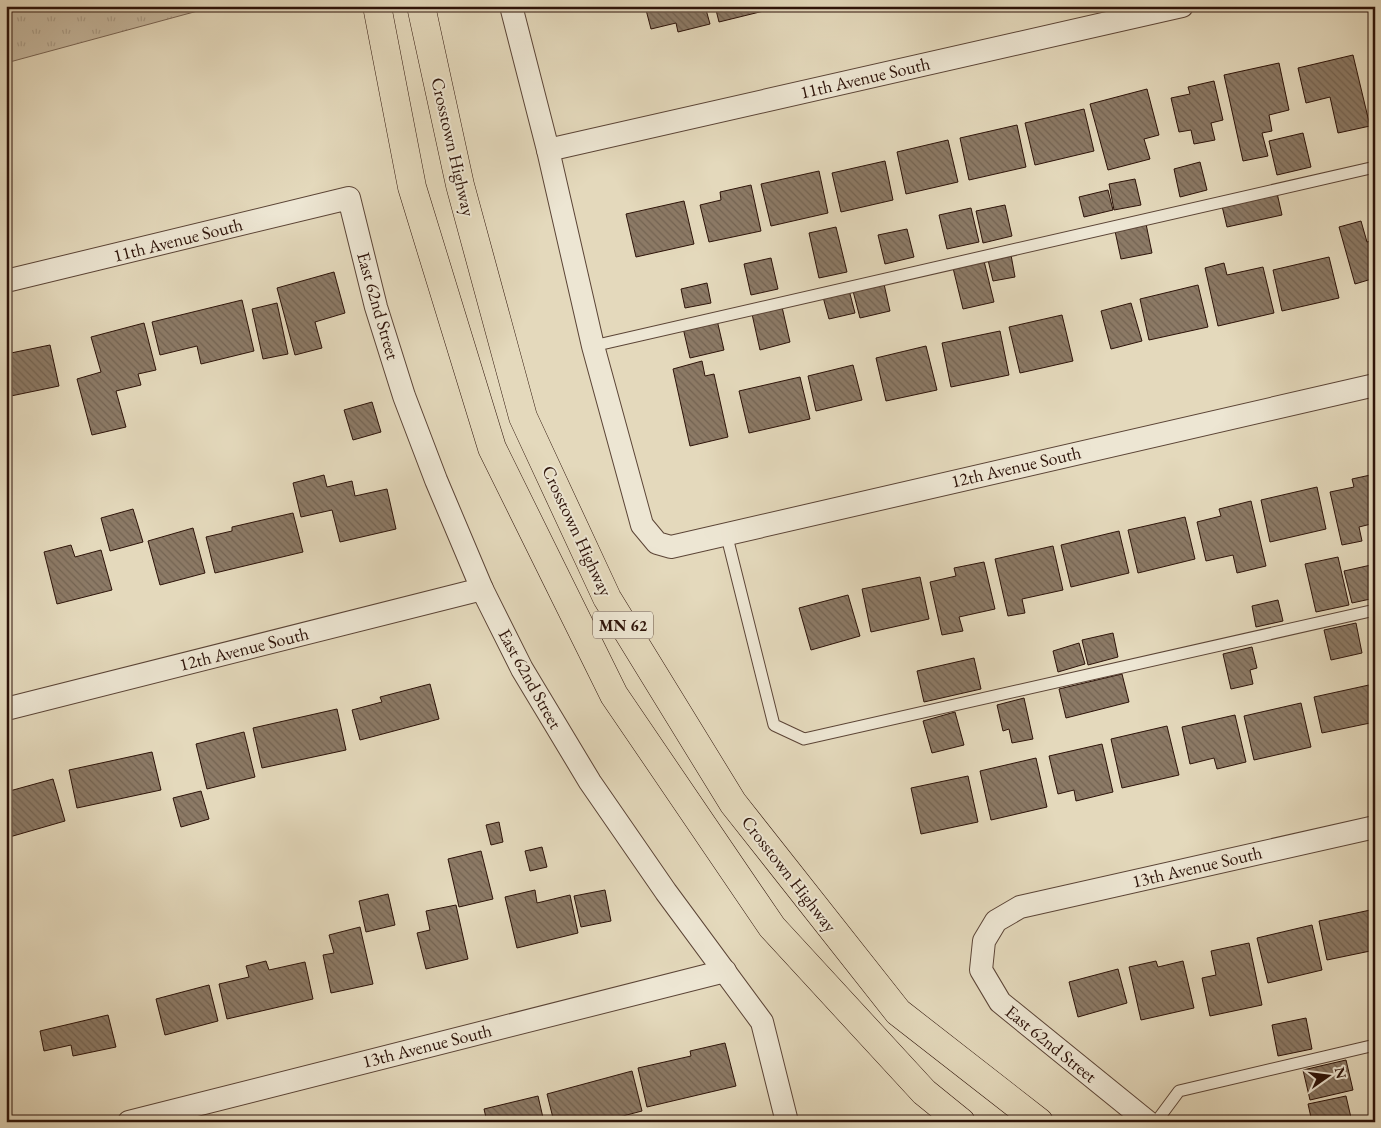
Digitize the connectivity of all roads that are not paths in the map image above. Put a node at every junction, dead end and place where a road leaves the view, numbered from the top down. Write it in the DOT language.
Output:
graph roads {
  1 [pos="377,6"];
  2 [pos="421,6"];
  3 [pos="511,6"];
  4 [pos="1182,6"];
  5 [pos="548,150"];
  6 [pos="1375,167"];
  7 [pos="349,198"];
  8 [pos="6,282"];
  9 [pos="593,346"];
  10 [pos="1375,385"];
  11 [pos="726,533"];
  12 [pos="482,590"];
  13 [pos="1375,610"];
  14 [pos="6,709"];
  15 [pos="1375,827"];
  16 [pos="1020,907"];
  17 [pos="725,971"];
  18 [pos="1375,1045"];
  19 [pos="129,1122"];
  20 [pos="787,1122"];
  21 [pos="961,1122"];
  22 [pos="1039,1122"];
  23 [pos="1148,1122"];
  24 [pos="1156,1122"];
  1 -- 21 [label="highway, MN 62"];
  2 -- 22 [label="highway, Crosstown Highway / MN 62"];
  3 -- 5 [label="street"];
  4 -- 5 [label="street, 11th Avenue South"];
  5 -- 9 [label="street"];
  6 -- 9 [label="lane"];
  7 -- 8 [label="street, 11th Avenue South"];
  7 -- 12 [label="street, East 62nd Street"];
  9 -- 11 [label="street, 12th Avenue South"];
  10 -- 11 [label="street, 12th Avenue South"];
  11 -- 13 [label="lane"];
  12 -- 14 [label="street, 12th Avenue South"];
  12 -- 17 [label="street, East 62nd Street"];
  15 -- 16 [label="street, 13th Avenue South"];
  16 -- 23 [label="street, East 62nd Street"];
  17 -- 19 [label="street, 13th Avenue South"];
  17 -- 20 [label="street, East 62nd Street"];
  18 -- 24 [label="lane"];
}
